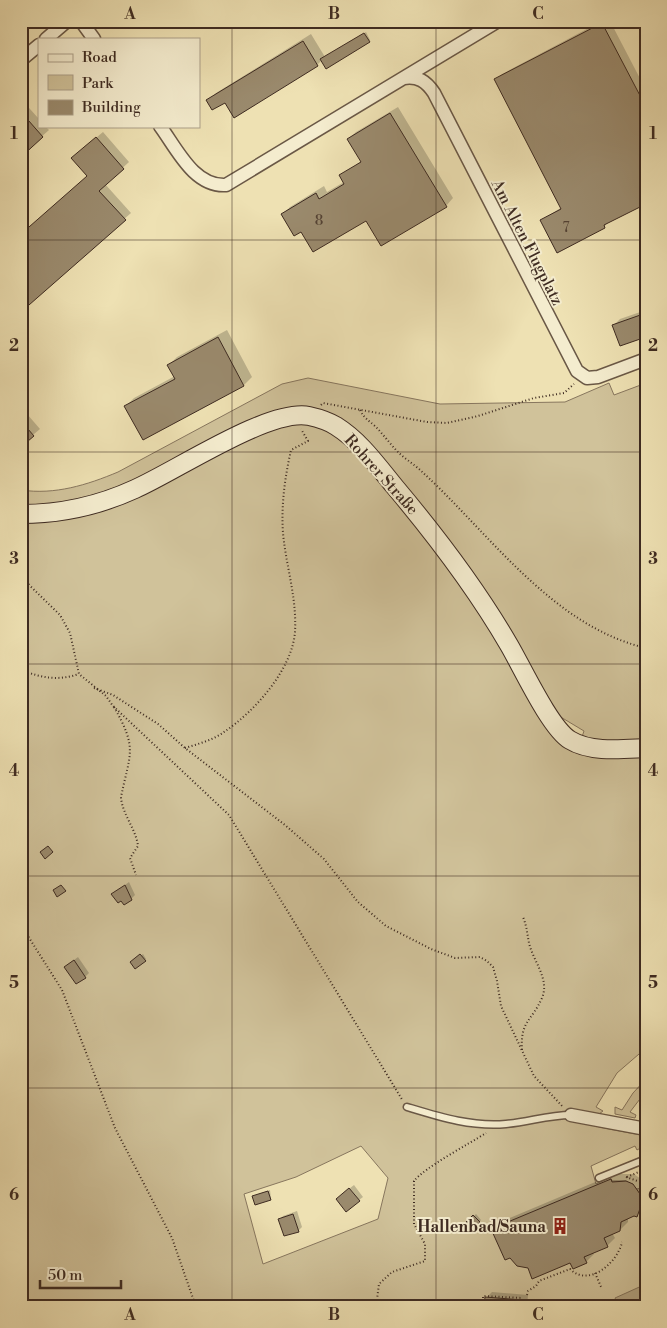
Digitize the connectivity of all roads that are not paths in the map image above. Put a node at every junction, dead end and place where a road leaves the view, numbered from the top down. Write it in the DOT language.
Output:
graph roads {
  1 [pos="67,21"];
  2 [pos="80,21"];
  3 [pos="498,21"];
  4 [pos="47,38"];
  5 [pos="93,38"];
  6 [pos="38,46"];
  7 [pos="21,60"];
  8 [pos="404,78"];
  9 [pos="161,128"];
  10 [pos="646,359"];
  11 [pos="21,514"];
  12 [pos="646,748"];
  13 [pos="407,1106"];
  14 [pos="571,1115"];
  15 [pos="646,1129"];
  16 [pos="646,1159"];
  17 [pos="599,1178"];
  1 -- 4 [label="street"];
  2 -- 5 [label="street"];
  3 -- 8 [label="street"];
  6 -- 7 [label="street"];
  8 -- 9 [label="street"];
  8 -- 10 [label="street, Am Alten Flugplatz"];
  11 -- 12 [label="main road, Rohrer Straße"];
  13 -- 14 [label="lane"];
  14 -- 15 [label="street"];
  16 -- 17 [label="lane"];
}
